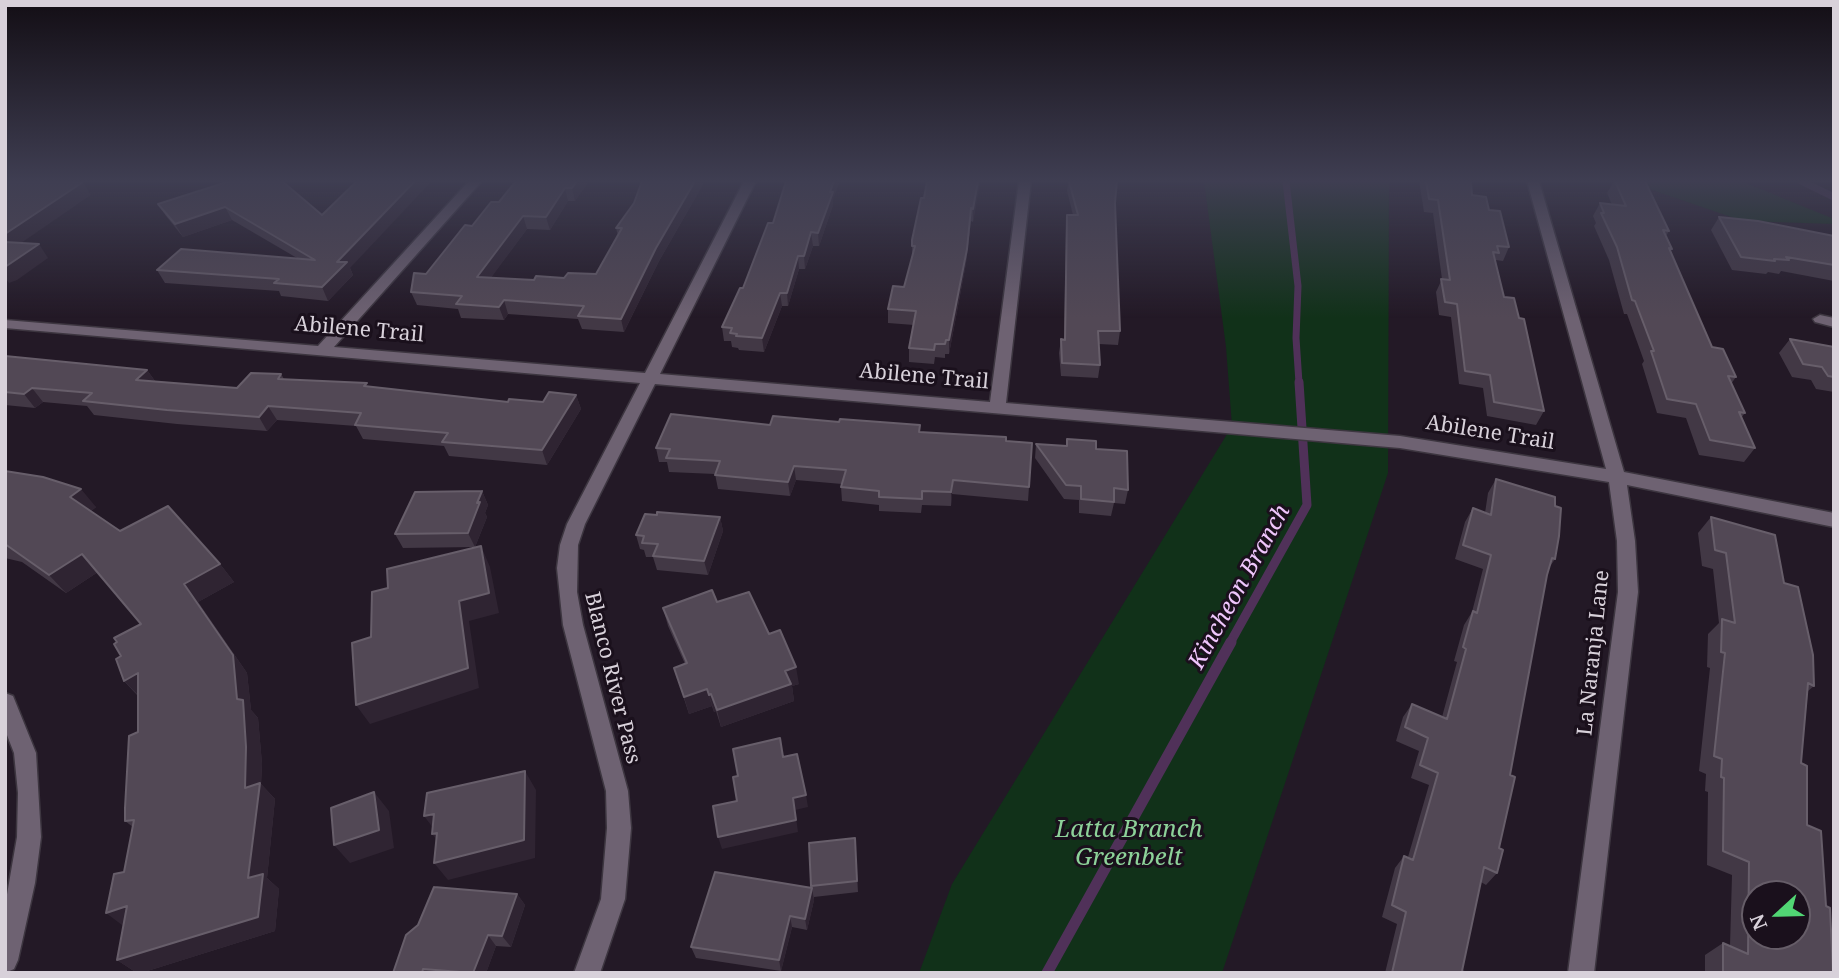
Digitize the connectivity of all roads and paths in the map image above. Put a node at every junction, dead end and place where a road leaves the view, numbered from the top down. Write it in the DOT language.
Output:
graph roads {
  1 [pos="435,227"];
  2 [pos="727,227"];
  3 [pos="1021,227"];
  4 [pos="1546,227"];
  5 [pos="5,324"];
  6 [pos="323,350"];
  7 [pos="650,377"];
  8 [pos="999,406"];
  9 [pos="1617,477"];
  10 [pos="1834,520"];
  11 [pos="8,717"];
  12 [pos="5,960"];
  13 [pos="587,973"];
  14 [pos="1581,973"];
  1 -- 6 [label="street"];
  2 -- 7 [label="street, Blanco River Pass"];
  3 -- 8 [label="street"];
  4 -- 9 [label="street, La Naranja Lane"];
  5 -- 6 [label="street, Abilene Trail"];
  6 -- 7 [label="street, Abilene Trail"];
  7 -- 8 [label="street, Abilene Trail"];
  7 -- 13 [label="street, Blanco River Pass"];
  8 -- 9 [label="street, Abilene Trail"];
  9 -- 10 [label="street, Abilene Trail"];
  9 -- 14 [label="street, La Naranja Lane"];
  11 -- 12 [label="street"];
}
